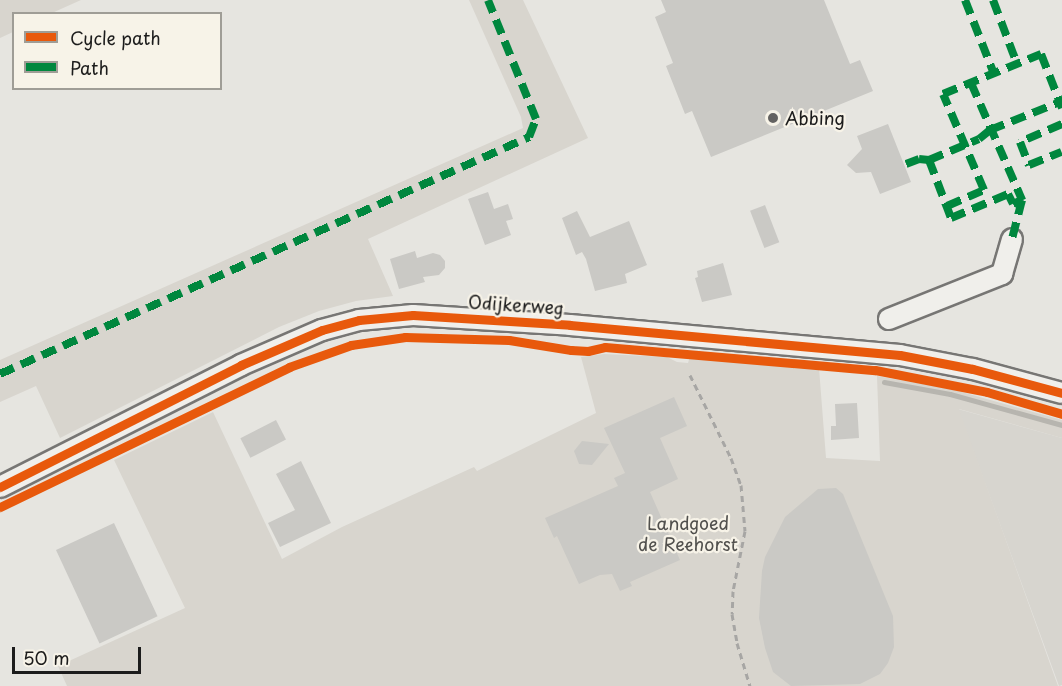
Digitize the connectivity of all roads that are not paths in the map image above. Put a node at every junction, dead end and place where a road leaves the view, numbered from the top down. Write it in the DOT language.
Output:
graph roads {
  1 [pos="1012,239"];
  2 [pos="889,319"];
  3 [pos="1062,393"];
  4 [pos="0,487"];
  1 -- 2 [label="street"];
  3 -- 4 [label="street, Odijkerweg"];
}
